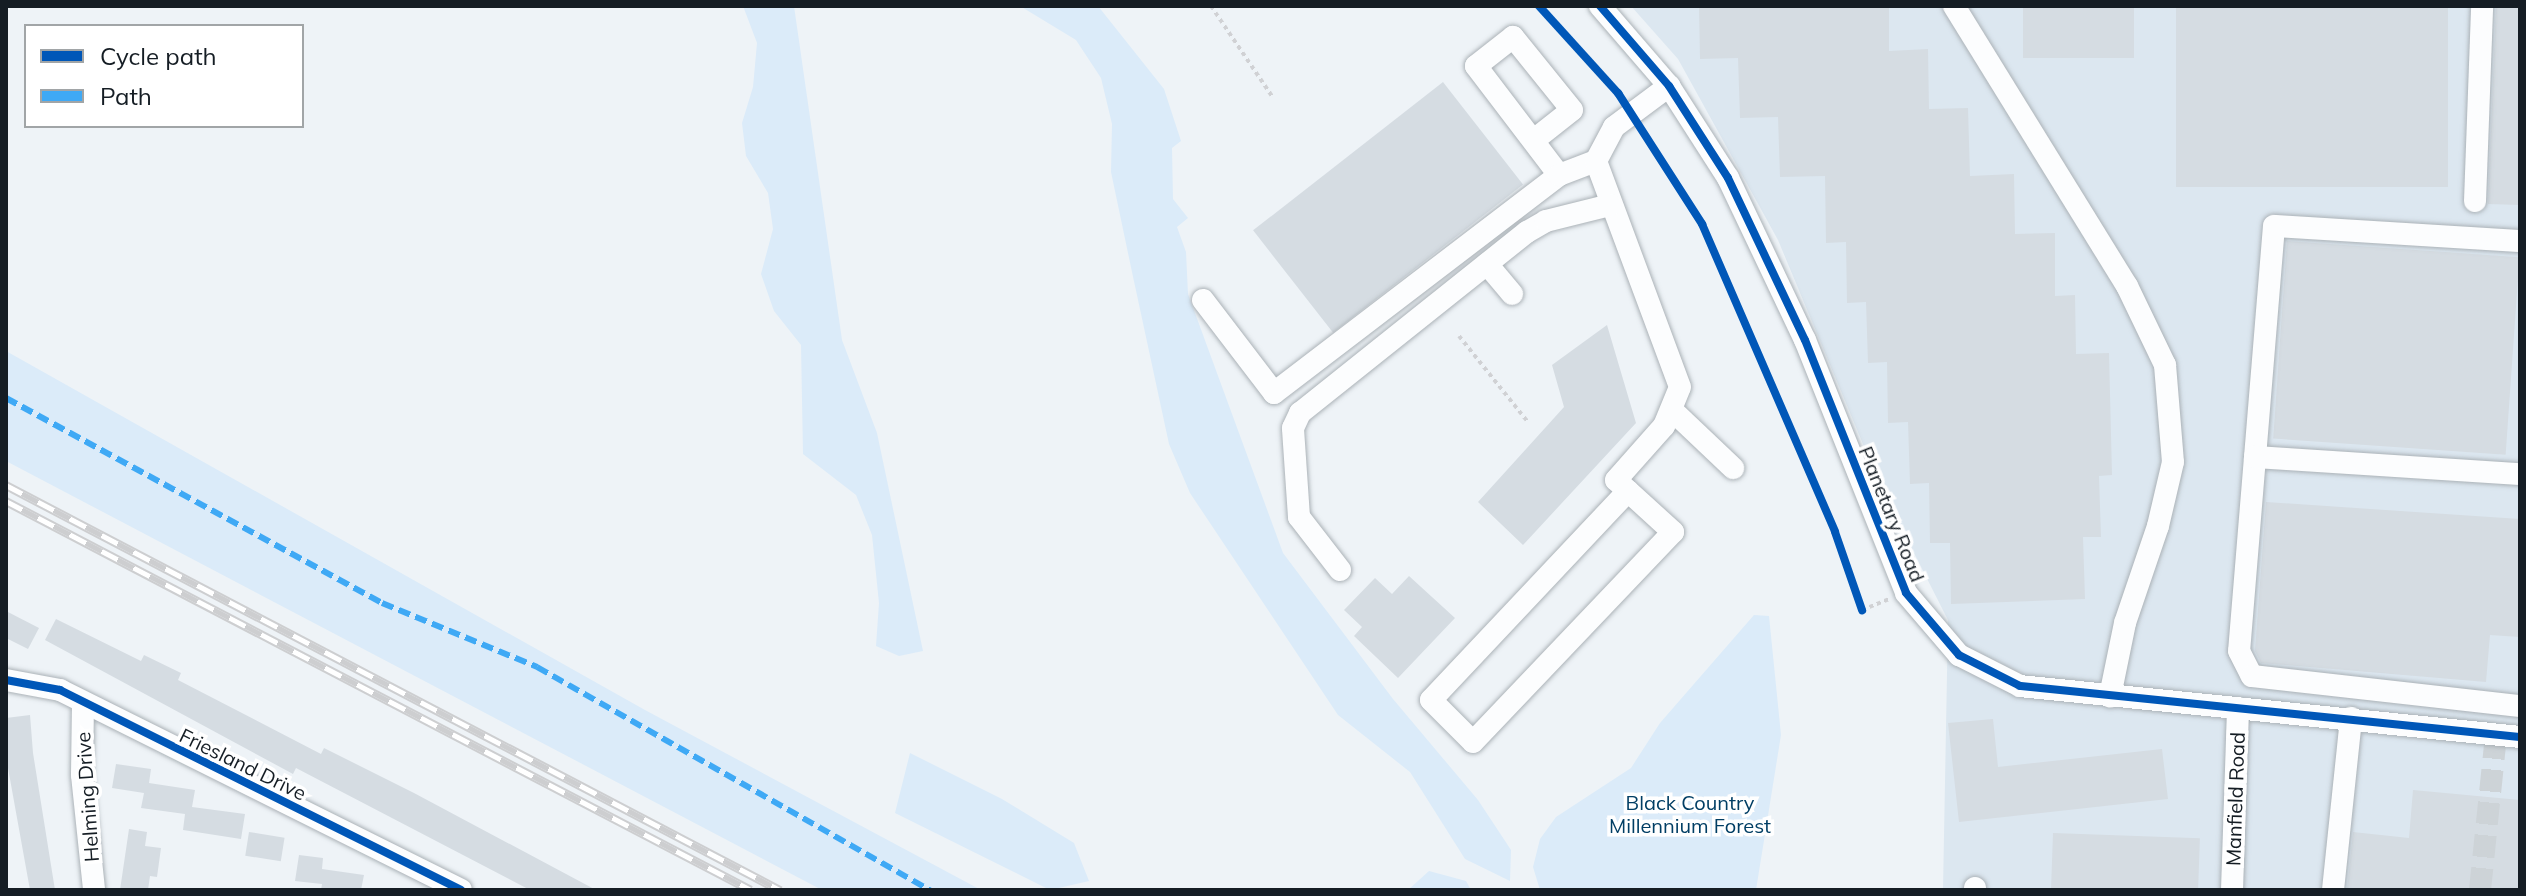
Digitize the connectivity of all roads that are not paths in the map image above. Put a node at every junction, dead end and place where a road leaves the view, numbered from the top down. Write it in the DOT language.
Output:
graph roads {
  1 [pos="1600,6"];
  2 [pos="1954,6"];
  3 [pos="2482,6"];
  4 [pos="1669,86"];
  5 [pos="1534,140"];
  6 [pos="1596,161"];
  7 [pos="1559,175"];
  8 [pos="2475,201"];
  9 [pos="1610,205"];
  10 [pos="2520,241"];
  11 [pos="1487,264"];
  12 [pos="1512,294"];
  13 [pos="1203,300"];
  14 [pos="1673,411"];
  15 [pos="2255,457"];
  16 [pos="1733,468"];
  17 [pos="2520,474"];
  18 [pos="1628,491"];
  19 [pos="1340,570"];
  20 [pos="6,680"];
  21 [pos="2110,696"];
  22 [pos="83,703"];
  23 [pos="2520,706"];
  24 [pos="2238,708"];
  25 [pos="2351,718"];
  26 [pos="2520,737"];
  27 [pos="94,890"];
  28 [pos="461,890"];
  29 [pos="2232,890"];
  30 [pos="2333,890"];
  1 -- 4 [label="street, Planetary Road"];
  2 -- 21 [label="street"];
  3 -- 8 [label="street"];
  4 -- 6 [label="street"];
  4 -- 21 [label="street, Planetary Road"];
  5 -- 5 [label="street"];
  5 -- 7 [label="street"];
  6 -- 7 [label="street"];
  6 -- 9 [label="street"];
  7 -- 13 [label="street"];
  9 -- 11 [label="street"];
  9 -- 14 [label="street"];
  10 -- 15 [label="street"];
  11 -- 12 [label="street"];
  11 -- 19 [label="street"];
  14 -- 16 [label="street"];
  14 -- 18 [label="street"];
  15 -- 17 [label="street"];
  15 -- 23 [label="street"];
  18 -- 18 [label="street"];
  20 -- 22 [label="street, Friesland Drive"];
  21 -- 24 [label="street, Planetary Road"];
  22 -- 27 [label="street, Helming Drive"];
  22 -- 28 [label="street, Friesland Drive"];
  24 -- 25 [label="street, Planetary Road"];
  24 -- 29 [label="street, Manfield Road"];
  25 -- 26 [label="street, Planetary Road"];
  25 -- 30 [label="street"];
}
